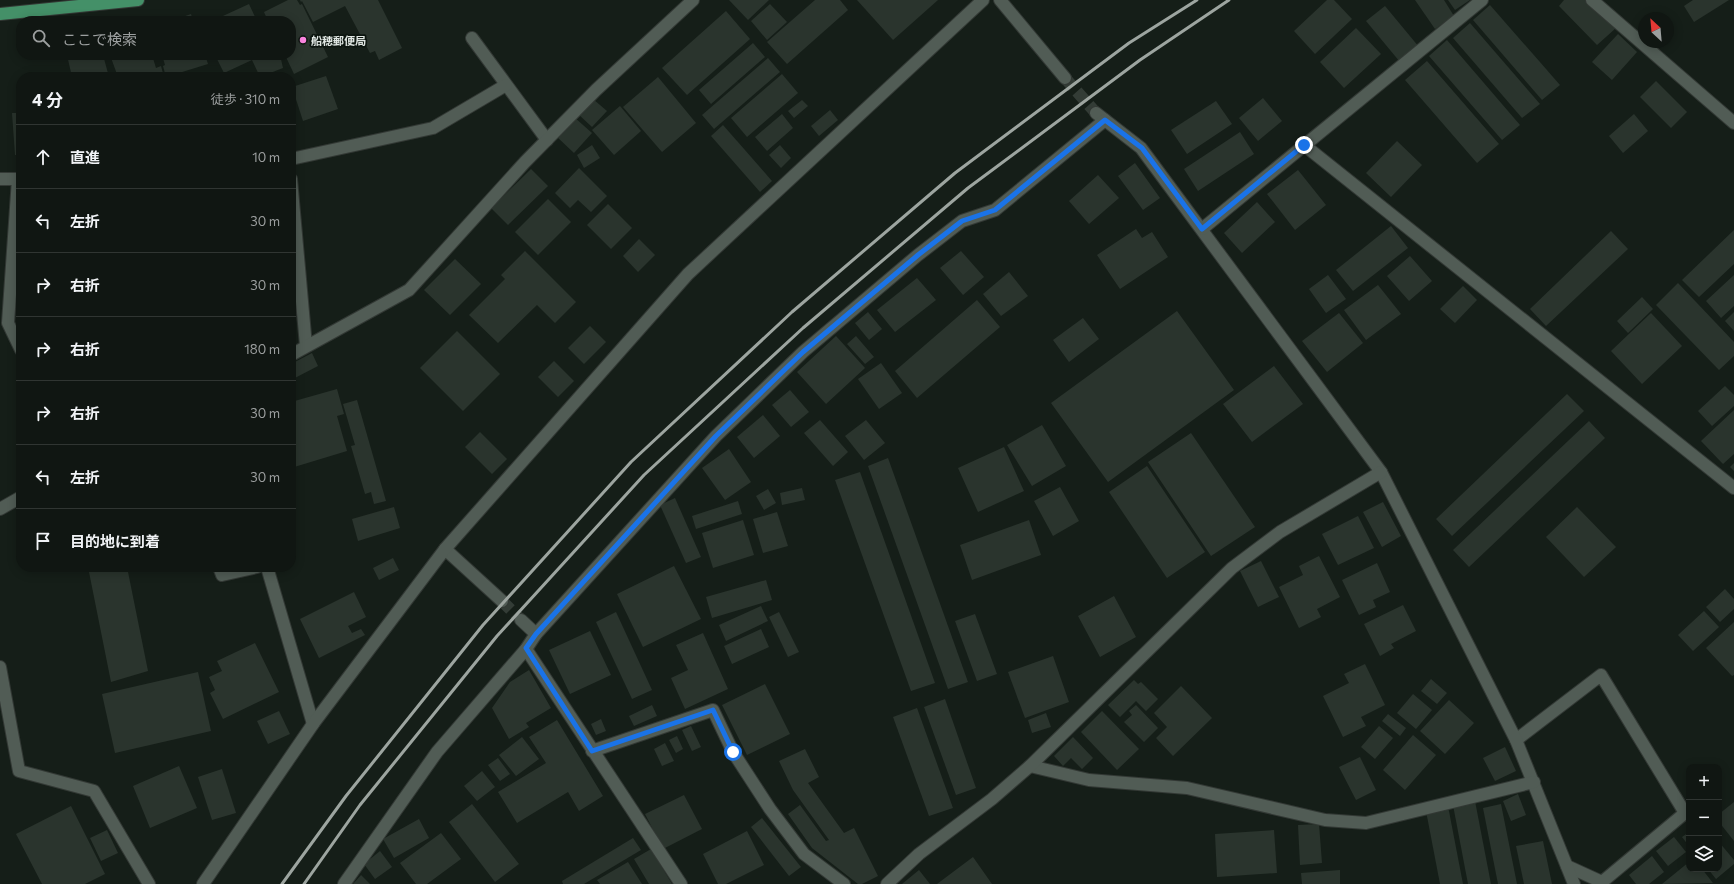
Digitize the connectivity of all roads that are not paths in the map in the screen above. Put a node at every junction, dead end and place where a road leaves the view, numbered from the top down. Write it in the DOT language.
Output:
graph roads {
  1 [pos="138,0"];
  2 [pos="693,0"];
  3 [pos="983,0"];
  4 [pos="1000,0"];
  5 [pos="1482,0"];
  6 [pos="1592,0"];
  7 [pos="0,14"];
  8 [pos="472,38"];
  9 [pos="1065,78"];
  10 [pos="506,85"];
  11 [pos="1734,123"];
  12 [pos="547,140"];
  13 [pos="1304,145"];
  14 [pos="296,158"];
  15 [pos="0,179"];
  16 [pos="16,179"];
  17 [pos="16,208"];
  18 [pos="1202,229"];
  19 [pos="296,235"];
  20 [pos="16,340"];
  21 [pos="306,346"];
  22 [pos="296,352"];
  23 [pos="1381,472"];
  24 [pos="1734,488"];
  25 [pos="16,500"];
  26 [pos="0,509"];
  27 [pos="445,549"];
  28 [pos="221,572"];
  29 [pos="235,572"];
  30 [pos="268,572"];
  31 [pos="502,601"];
  32 [pos="522,620"];
  33 [pos="536,634"];
  34 [pos="526,648"];
  35 [pos="0,668"];
  36 [pos="313,724"];
  37 [pos="1516,740"];
  38 [pos="592,751"];
  39 [pos="1030,766"];
  40 [pos="1534,782"];
  41 [pos="1567,866"];
  42 [pos="149,884"];
  43 [pos="203,884"];
  44 [pos="344,884"];
  45 [pos="681,884"];
  46 [pos="844,884"];
  47 [pos="888,884"];
  48 [pos="1574,884"];
  1 -- 7 [label="main road"];
  2 -- 12 [label="street"];
  3 -- 27 [label="street"];
  4 -- 9 [label="street"];
  5 -- 13 [label="street"];
  6 -- 11 [label="street"];
  8 -- 10 [label="street"];
  10 -- 12 [label="street"];
  10 -- 14 [label="street"];
  12 -- 21 [label="street"];
  13 -- 18 [label="street"];
  13 -- 24 [label="street"];
  15 -- 16 [label="street"];
  17 -- 20 [label="street"];
  18 -- 23 [label="street"];
  18 -- 33 [label="street"];
  19 -- 21 [label="street"];
  21 -- 22 [label="street"];
  23 -- 37 [label="street"];
  23 -- 39 [label="street"];
  25 -- 26 [label="street"];
  27 -- 31 [label="street"];
  27 -- 36 [label="street"];
  28 -- 29 [label="street"];
  30 -- 36 [label="street"];
  32 -- 33 [label="street"];
  33 -- 34 [label="street"];
  34 -- 38 [label="street"];
  34 -- 44 [label="street"];
  35 -- 42 [label="street"];
  36 -- 43 [label="street"];
  37 -- 40 [label="street"];
  37 -- 41 [label="street"];
  38 -- 45 [label="street"];
  38 -- 46 [label="street"];
  39 -- 40 [label="street"];
  39 -- 47 [label="street"];
  40 -- 41 [label="street"];
  41 -- 48 [label="street"];
}
